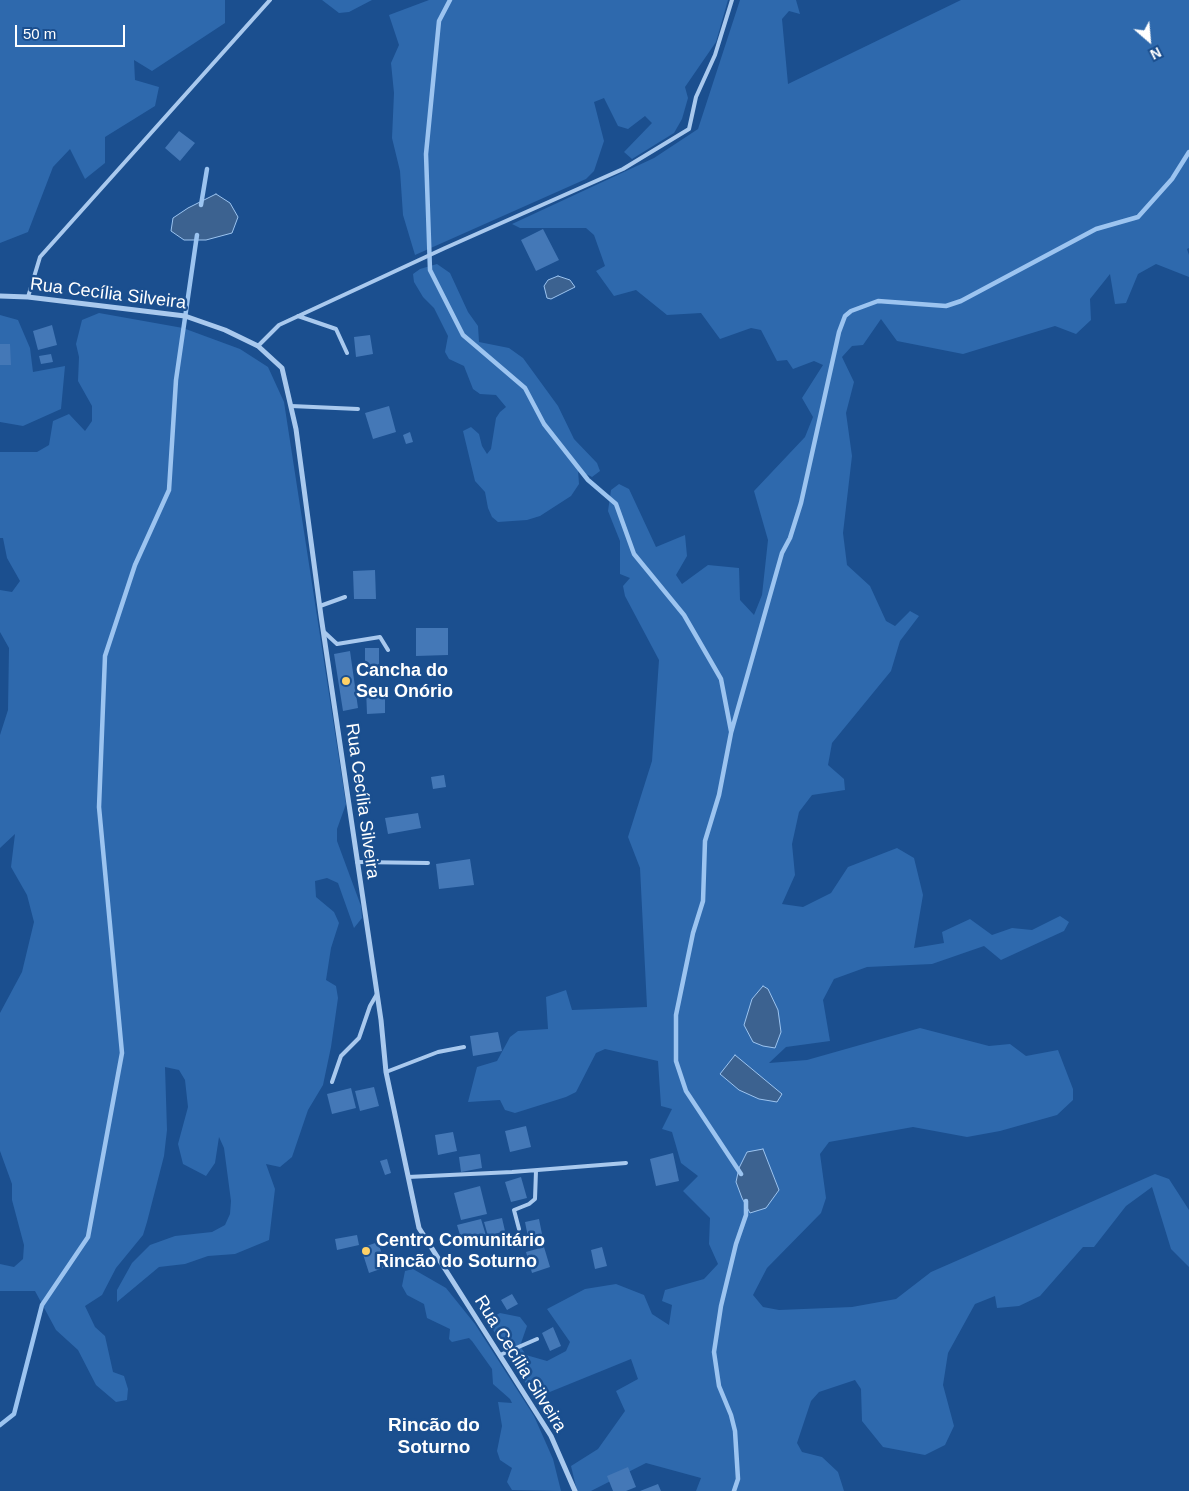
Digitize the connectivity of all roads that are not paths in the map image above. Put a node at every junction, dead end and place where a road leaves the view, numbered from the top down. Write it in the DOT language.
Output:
graph roads {
  1 [pos="270,0"];
  2 [pos="732,0"];
  3 [pos="0,296"];
  4 [pos="28,297"];
  5 [pos="298,316"];
  6 [pos="258,346"];
  7 [pos="347,353"];
  8 [pos="291,406"];
  9 [pos="358,409"];
  10 [pos="345,597"];
  11 [pos="320,606"];
  12 [pos="323,631"];
  13 [pos="388,650"];
  14 [pos="357,862"];
  15 [pos="428,862"];
  16 [pos="377,994"];
  17 [pos="464,1047"];
  18 [pos="386,1072"];
  19 [pos="332,1082"];
  20 [pos="626,1163"];
  21 [pos="536,1170"];
  22 [pos="408,1177"];
  23 [pos="519,1229"];
  24 [pos="537,1339"];
  25 [pos="500,1356"];
  26 [pos="575,1491"];
  1 -- 4 [label="lane"];
  2 -- 5 [label="lane"];
  3 -- 4 [label="street, Rua Cecília Silveira"];
  4 -- 6 [label="street, Rua Cecília Silveira"];
  5 -- 6 [label="lane"];
  5 -- 7 [label="lane"];
  6 -- 8 [label="street, Rua Cecília Silveira"];
  8 -- 9 [label="lane"];
  8 -- 11 [label="street, Rua Cecília Silveira"];
  10 -- 11 [label="lane"];
  11 -- 12 [label="street, Rua Cecília Silveira"];
  12 -- 13 [label="lane"];
  12 -- 14 [label="street, Rua Cecília Silveira"];
  14 -- 15 [label="lane"];
  14 -- 16 [label="street, Rua Cecília Silveira"];
  16 -- 18 [label="street, Rua Cecília Silveira"];
  16 -- 19 [label="lane"];
  17 -- 18 [label="lane"];
  18 -- 22 [label="street, Rua Cecília Silveira"];
  20 -- 21 [label="lane"];
  21 -- 22 [label="lane"];
  21 -- 23 [label="lane"];
  22 -- 25 [label="street, Rua Cecília Silveira"];
  24 -- 25 [label="lane"];
  25 -- 26 [label="street, Rua Cecília Silveira"];
}
